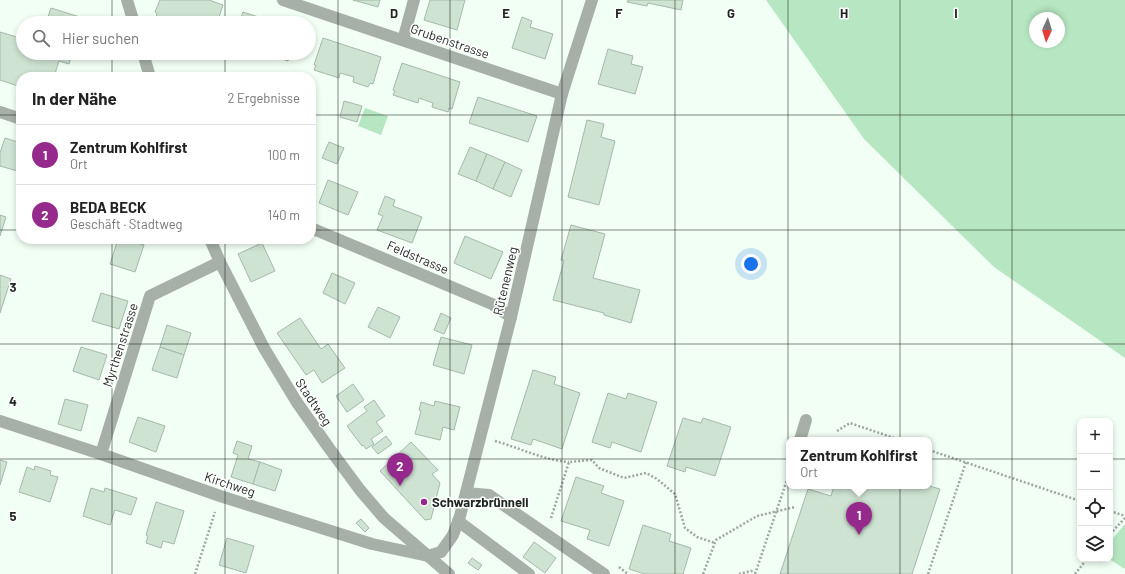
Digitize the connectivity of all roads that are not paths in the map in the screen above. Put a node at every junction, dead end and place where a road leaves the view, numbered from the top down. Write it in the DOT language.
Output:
graph roads {
  1 [pos="126,0"];
  2 [pos="284,0"];
  3 [pos="414,0"];
  4 [pos="592,0"];
  5 [pos="132,16"];
  6 [pos="403,40"];
  7 [pos="145,60"];
  8 [pos="149,72"];
  9 [pos="562,94"];
  10 [pos="0,112"];
  11 [pos="16,117"];
  12 [pos="316,230"];
  13 [pos="212,244"];
  14 [pos="220,262"];
  15 [pos="511,317"];
  16 [pos="806,420"];
  17 [pos="0,421"];
  18 [pos="801,437"];
  19 [pos="101,454"];
  20 [pos="466,493"];
  21 [pos="458,521"];
  22 [pos="428,556"];
  23 [pos="450,574"];
  24 [pos="529,574"];
  25 [pos="604,574"];
  1 -- 5 [label="street"];
  2 -- 6 [label="street, Grubenstrasse"];
  3 -- 6 [label="street"];
  4 -- 9 [label="street, Rütenenweg"];
  6 -- 9 [label="street, Grubenstrasse"];
  7 -- 8 [label="street"];
  9 -- 15 [label="street, Rütenenweg"];
  10 -- 11 [label="street"];
  12 -- 15 [label="street, Feldstrasse"];
  13 -- 14 [label="street, Stadtweg"];
  14 -- 19 [label="street, Myrthenstrasse"];
  14 -- 22 [label="street, Stadtweg"];
  15 -- 20 [label="street, Rütenenweg"];
  16 -- 18 [label="street"];
  17 -- 19 [label="street, Kirchweg"];
  19 -- 22 [label="street, Kirchweg"];
  20 -- 21 [label="street, Rütenenweg"];
  20 -- 25 [label="street"];
  21 -- 22 [label="street, Rütenenweg"];
  21 -- 24 [label="street"];
  22 -- 23 [label="street, Kirchweg"];
}
